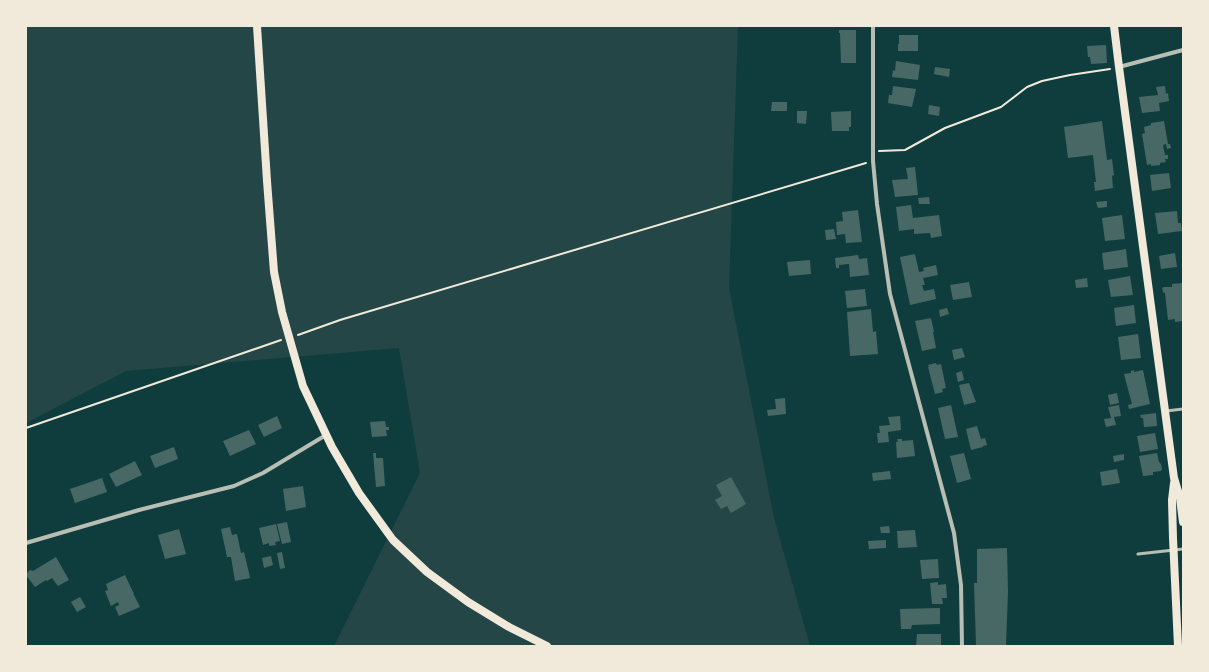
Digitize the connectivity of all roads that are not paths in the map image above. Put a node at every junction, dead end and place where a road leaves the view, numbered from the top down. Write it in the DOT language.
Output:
graph roads {
  1 [pos="257,26"];
  2 [pos="873,26"];
  3 [pos="1114,26"];
  4 [pos="1183,50"];
  5 [pos="1118,67"];
  6 [pos="1183,409"];
  7 [pos="1166,411"];
  8 [pos="326,435"];
  9 [pos="1174,478"];
  10 [pos="1183,522"];
  11 [pos="26,543"];
  12 [pos="1183,549"];
  13 [pos="1173,550"];
  14 [pos="1138,554"];
  15 [pos="547,646"];
  16 [pos="962,646"];
  17 [pos="1178,646"];
  1 -- 8 [label="main road"];
  2 -- 16 [label="street"];
  3 -- 5 [label="main road"];
  4 -- 5 [label="street"];
  5 -- 7 [label="main road"];
  6 -- 7 [label="lane"];
  7 -- 9 [label="main road"];
  8 -- 11 [label="street"];
  8 -- 15 [label="main road"];
  9 -- 10 [label="main road"];
  9 -- 13 [label="main road"];
  12 -- 13 [label="lane"];
  13 -- 14 [label="lane"];
  13 -- 17 [label="main road"];
}
